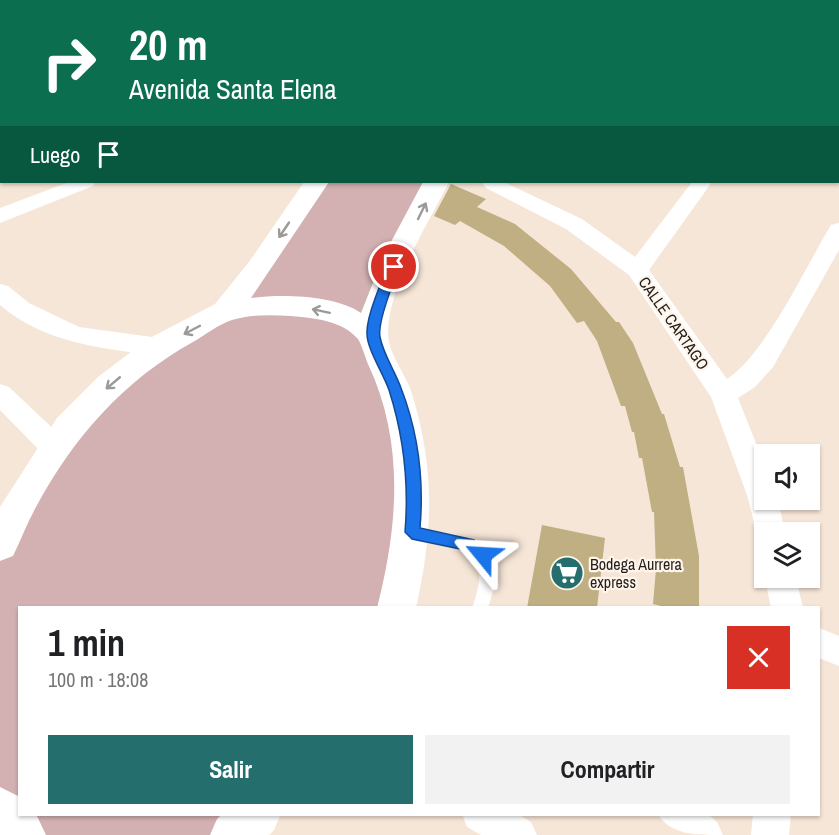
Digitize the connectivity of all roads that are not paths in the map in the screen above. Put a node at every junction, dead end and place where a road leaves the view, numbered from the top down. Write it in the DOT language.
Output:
graph roads {
  1 [pos="78,183"];
  2 [pos="315,183"];
  3 [pos="436,183"];
  4 [pos="701,183"];
  5 [pos="493,184"];
  6 [pos="529,189"];
  7 [pos="0,216"];
  8 [pos="839,230"];
  9 [pos="637,270"];
  10 [pos="0,292"];
  11 [pos="225,311"];
  12 [pos="373,335"];
  13 [pos="159,347"];
  14 [pos="0,394"];
  15 [pos="723,394"];
  16 [pos="54,447"];
  17 [pos="768,522"];
  18 [pos="412,532"];
  19 [pos="0,545"];
  20 [pos="783,588"];
  21 [pos="397,606"];
  22 [pos="481,606"];
  23 [pos="787,606"];
  24 [pos="820,643"];
  25 [pos="839,651"];
  26 [pos="0,810"];
  27 [pos="256,816"];
  28 [pos="484,816"];
  29 [pos="679,816"];
  30 [pos="772,816"];
  31 [pos="23,835"];
  32 [pos="233,835"];
  33 [pos="518,835"];
  34 [pos="704,835"];
  35 [pos="770,835"];
  1 -- 7 [label="street"];
  2 -- 11 [label="street, one-way"];
  12 -- 3 [label="street, one-way"];
  4 -- 9 [label="street"];
  5 -- 6 [label="street, CALLE CARTAGO"];
  6 -- 9 [label="street, CALLE CARTAGO"];
  8 -- 15 [label="street"];
  9 -- 15 [label="street, CALLE CARTAGO"];
  10 -- 13 [label="street"];
  12 -- 11 [label="street, one-way"];
  11 -- 13 [label="street, one-way"];
  12 -- 18 [label="street"];
  13 -- 16 [label="street, one-way"];
  14 -- 16 [label="street"];
  15 -- 17 [label="street, CALLE CARTAGO"];
  16 -- 19 [label="street"];
  18 -- 21 [label="street"];
  18 -- 22 [label="lane"];
  20 -- 23 [label="street"];
  24 -- 25 [label="street"];
  26 -- 31 [label="street"];
  27 -- 32 [label="street"];
  28 -- 33 [label="street"];
  29 -- 34 [label="street"];
  30 -- 35 [label="street"];
}
